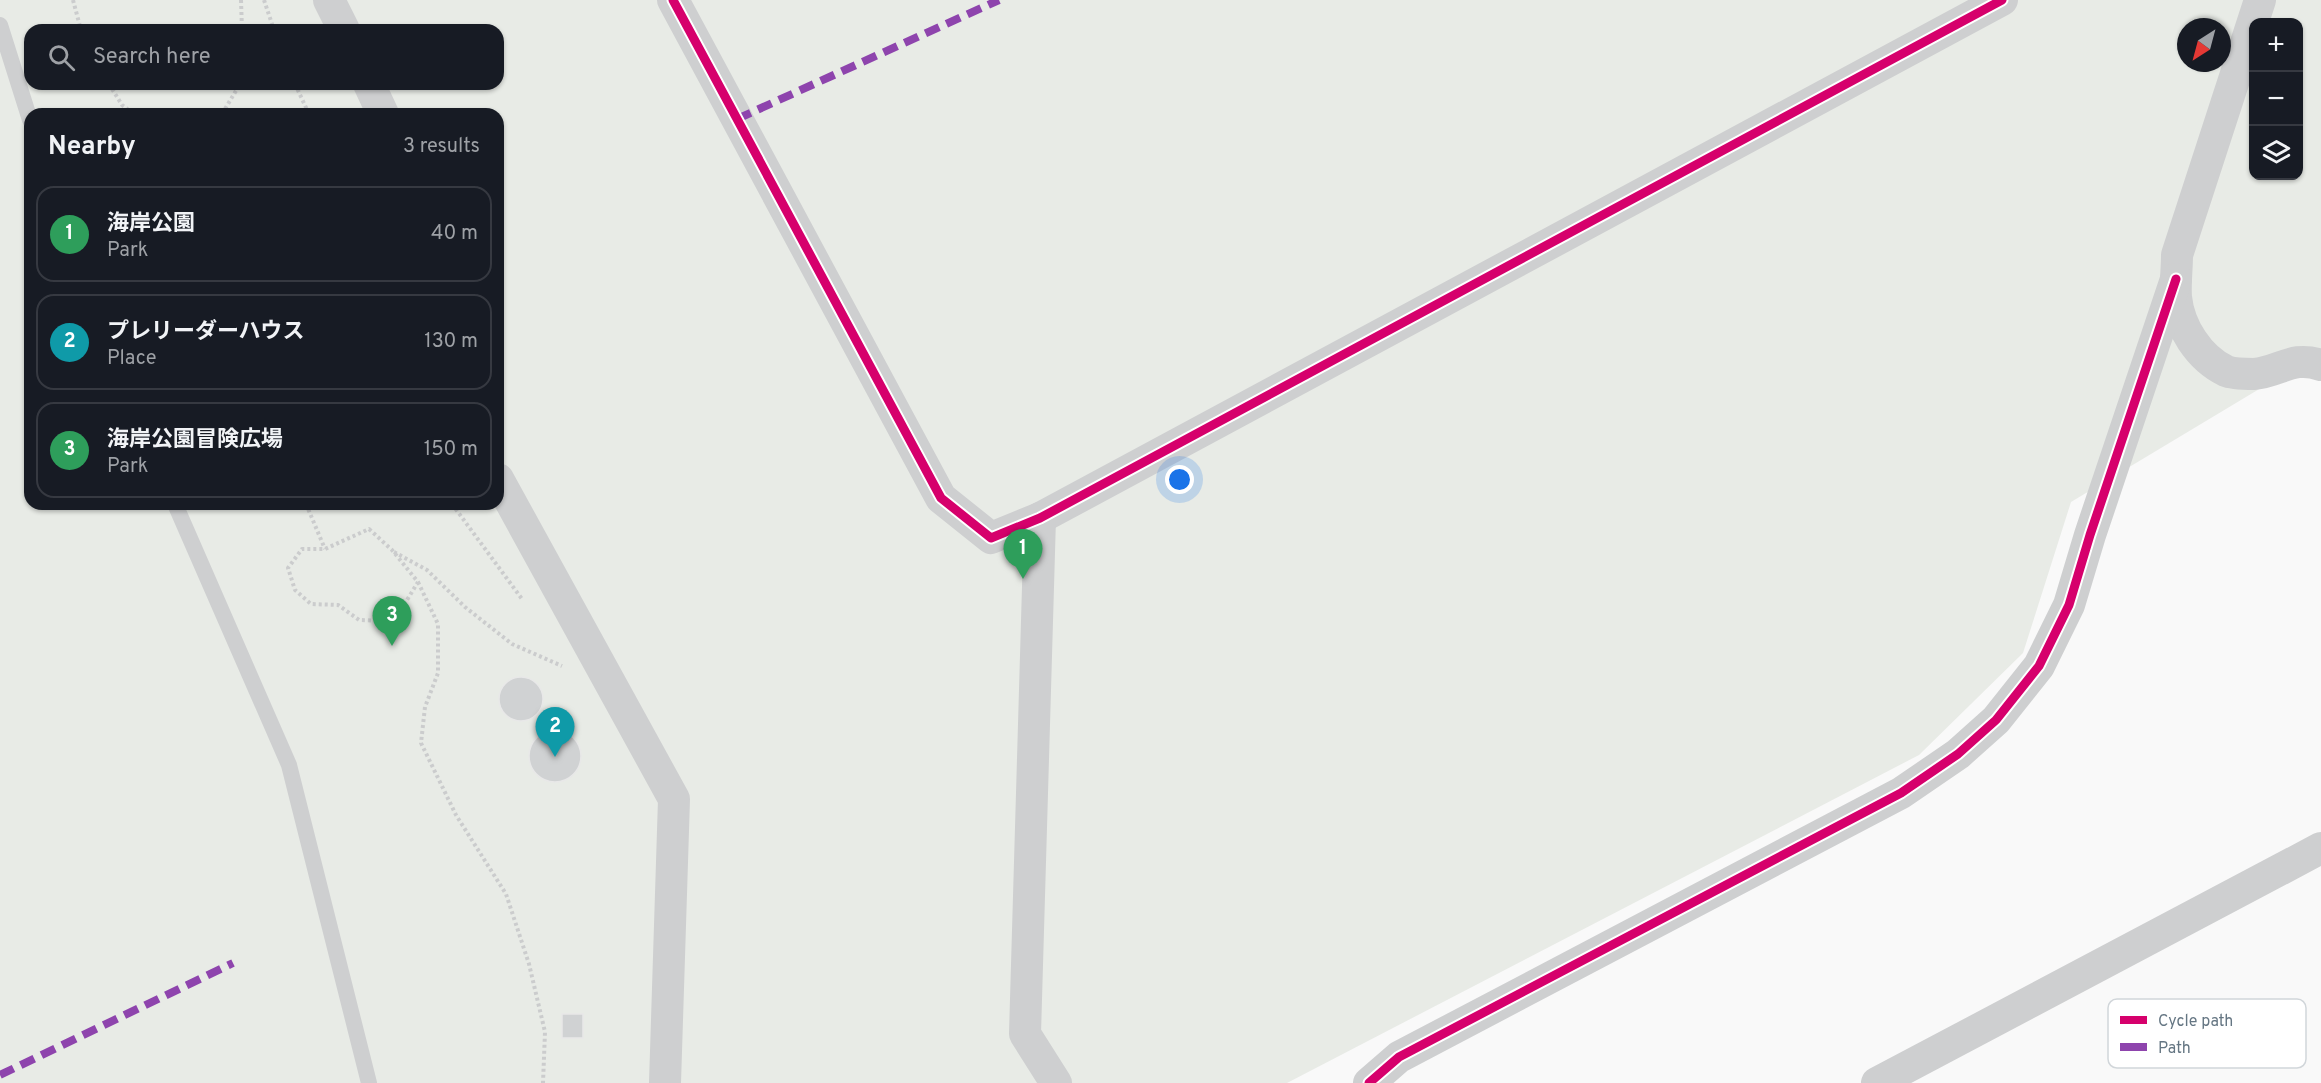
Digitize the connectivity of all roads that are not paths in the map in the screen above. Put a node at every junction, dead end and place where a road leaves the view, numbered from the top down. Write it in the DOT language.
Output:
graph roads {
  1 [pos="329,0"];
  2 [pos="673,0"];
  3 [pos="2002,0"];
  4 [pos="2260,0"];
  5 [pos="341,24"];
  6 [pos="0,25"];
  7 [pos="372,90"];
  8 [pos="26,108"];
  9 [pos="380,108"];
  10 [pos="2176,279"];
  11 [pos="2321,365"];
  12 [pos="504,490"];
  13 [pos="178,510"];
  14 [pos="1040,518"];
  15 [pos="2321,848"];
  16 [pos="369,1083"];
  17 [pos="665,1083"];
  18 [pos="1056,1083"];
  19 [pos="1369,1083"];
  20 [pos="1877,1083"];
  1 -- 5 [label="street"];
  2 -- 14 [label="street"];
  3 -- 14 [label="street"];
  4 -- 10 [label="street"];
  6 -- 8 [label="lane"];
  7 -- 9 [label="street"];
  10 -- 11 [label="street"];
  10 -- 19 [label="street"];
  12 -- 17 [label="street"];
  13 -- 16 [label="lane"];
  14 -- 18 [label="street"];
  15 -- 20 [label="street"];
}
